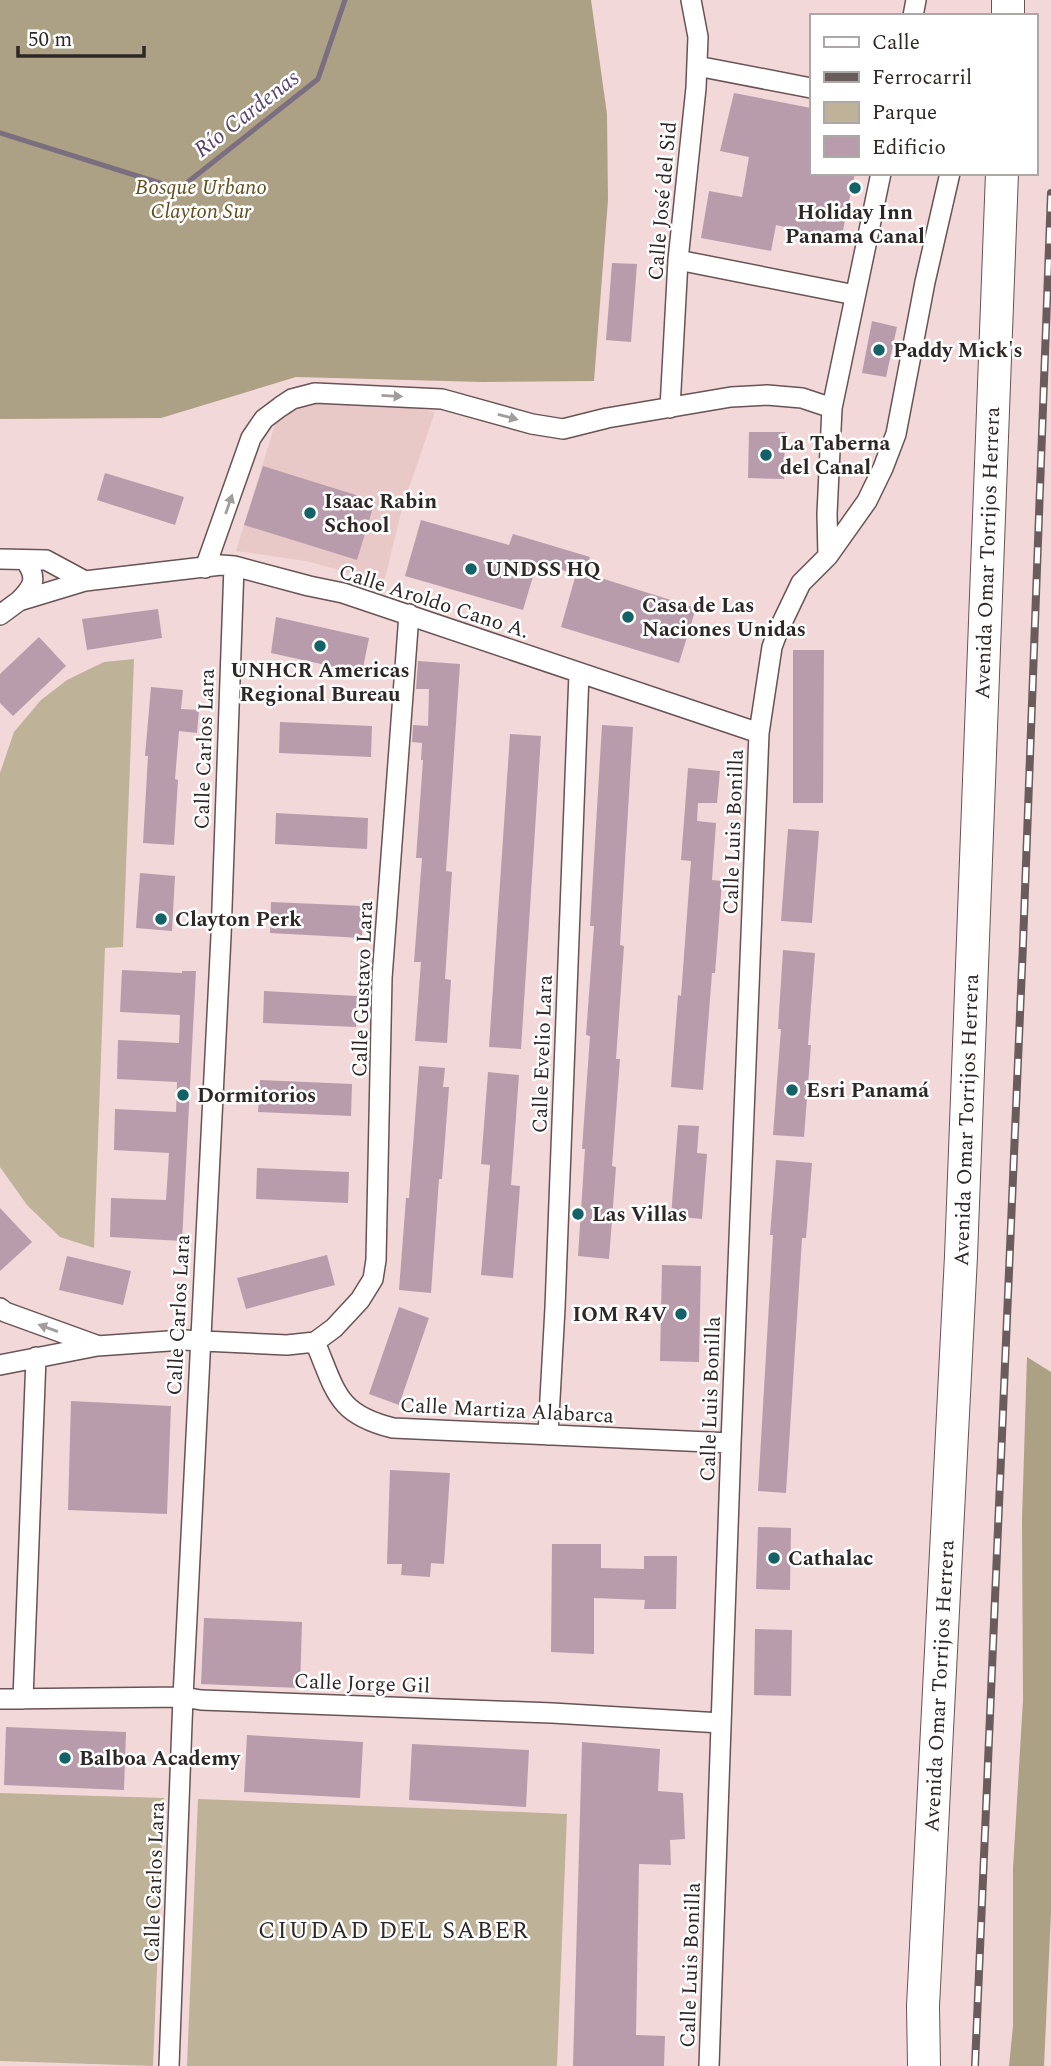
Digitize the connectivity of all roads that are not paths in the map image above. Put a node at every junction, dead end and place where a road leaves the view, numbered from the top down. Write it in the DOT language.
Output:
graph roads {
  1 [pos="691,0"];
  2 [pos="697,66"];
  3 [pos="810,88"];
  4 [pos="881,175"];
  5 [pos="950,175"];
  6 [pos="1002,175"];
  7 [pos="678,260"];
  8 [pos="855,295"];
  9 [pos="670,408"];
  10 [pos="832,408"];
  11 [pos="828,556"];
  12 [pos="0,559"];
  13 [pos="25,560"];
  14 [pos="234,566"];
  15 [pos="205,568"];
  16 [pos="85,581"];
  17 [pos="19,601"];
  18 [pos="408,614"];
  19 [pos="0,615"];
  20 [pos="579,673"];
  21 [pos="760,733"];
  22 [pos="0,1308"];
  23 [pos="200,1340"];
  24 [pos="315,1342"];
  25 [pos="97,1346"];
  26 [pos="36,1357"];
  27 [pos="1,1365"];
  28 [pos="548,1436"];
  29 [pos="731,1443"];
  30 [pos="183,1697"];
  31 [pos="0,1699"];
  32 [pos="23,1699"];
  33 [pos="721,1723"];
  34 [pos="923,2006"];
  35 [pos="169,2066"];
  36 [pos="709,2066"];
  37 [pos="912,2066"];
  38 [pos="924,2066"];
  1 -- 2 [label="street, Calle José del Sid"];
  2 -- 3 [label="street"];
  2 -- 7 [label="street, Calle José del Sid"];
  4 -- 8 [label="street"];
  5 -- 11 [label="street, Calle Luis Bonilla"];
  6 -- 34 [label="main road, Avenida Omar Torrijos Herrera"];
  7 -- 8 [label="street"];
  7 -- 9 [label="street, Calle José del Sid"];
  8 -- 10 [label="street"];
  9 -- 10 [label="street"];
  15 -- 9 [label="street, one-way"];
  10 -- 11 [label="street"];
  11 -- 21 [label="street, Calle Luis Bonilla"];
  12 -- 13 [label="street"];
  13 -- 16 [label="street"];
  13 -- 17 [label="street"];
  14 -- 15 [label="street, Calle Aroldo Cano A."];
  14 -- 18 [label="street, Calle Aroldo Cano A."];
  14 -- 23 [label="street, Calle Carlos Lara"];
  15 -- 16 [label="street, Calle Aroldo Cano A."];
  16 -- 17 [label="street, Calle Aroldo Cano A."];
  17 -- 19 [label="street"];
  18 -- 20 [label="street, Calle Aroldo Cano A."];
  18 -- 24 [label="street, Calle Gustavo Lara"];
  20 -- 21 [label="street, Calle Aroldo Cano A."];
  20 -- 28 [label="street, Calle Evelio Lara"];
  21 -- 29 [label="street, Calle Luis Bonilla"];
  25 -- 22 [label="street, one-way"];
  23 -- 24 [label="street"];
  23 -- 25 [label="street"];
  23 -- 30 [label="street, Calle Carlos Lara"];
  24 -- 28 [label="street, Calle Martiza Alabarca"];
  25 -- 26 [label="street"];
  26 -- 27 [label="street"];
  26 -- 32 [label="street"];
  28 -- 29 [label="street, Calle Martiza Alabarca"];
  29 -- 33 [label="street, Calle Luis Bonilla"];
  30 -- 32 [label="street, Calle Jorge Gil"];
  30 -- 33 [label="street, Calle Jorge Gil"];
  30 -- 35 [label="street, Calle Carlos Lara"];
  31 -- 32 [label="street, Calle Jorge Gil"];
  33 -- 36 [label="street, Calle Luis Bonilla"];
  34 -- 37 [label="main road"];
  34 -- 38 [label="main road, Avenida Omar Torrijos Herrera"];
}
